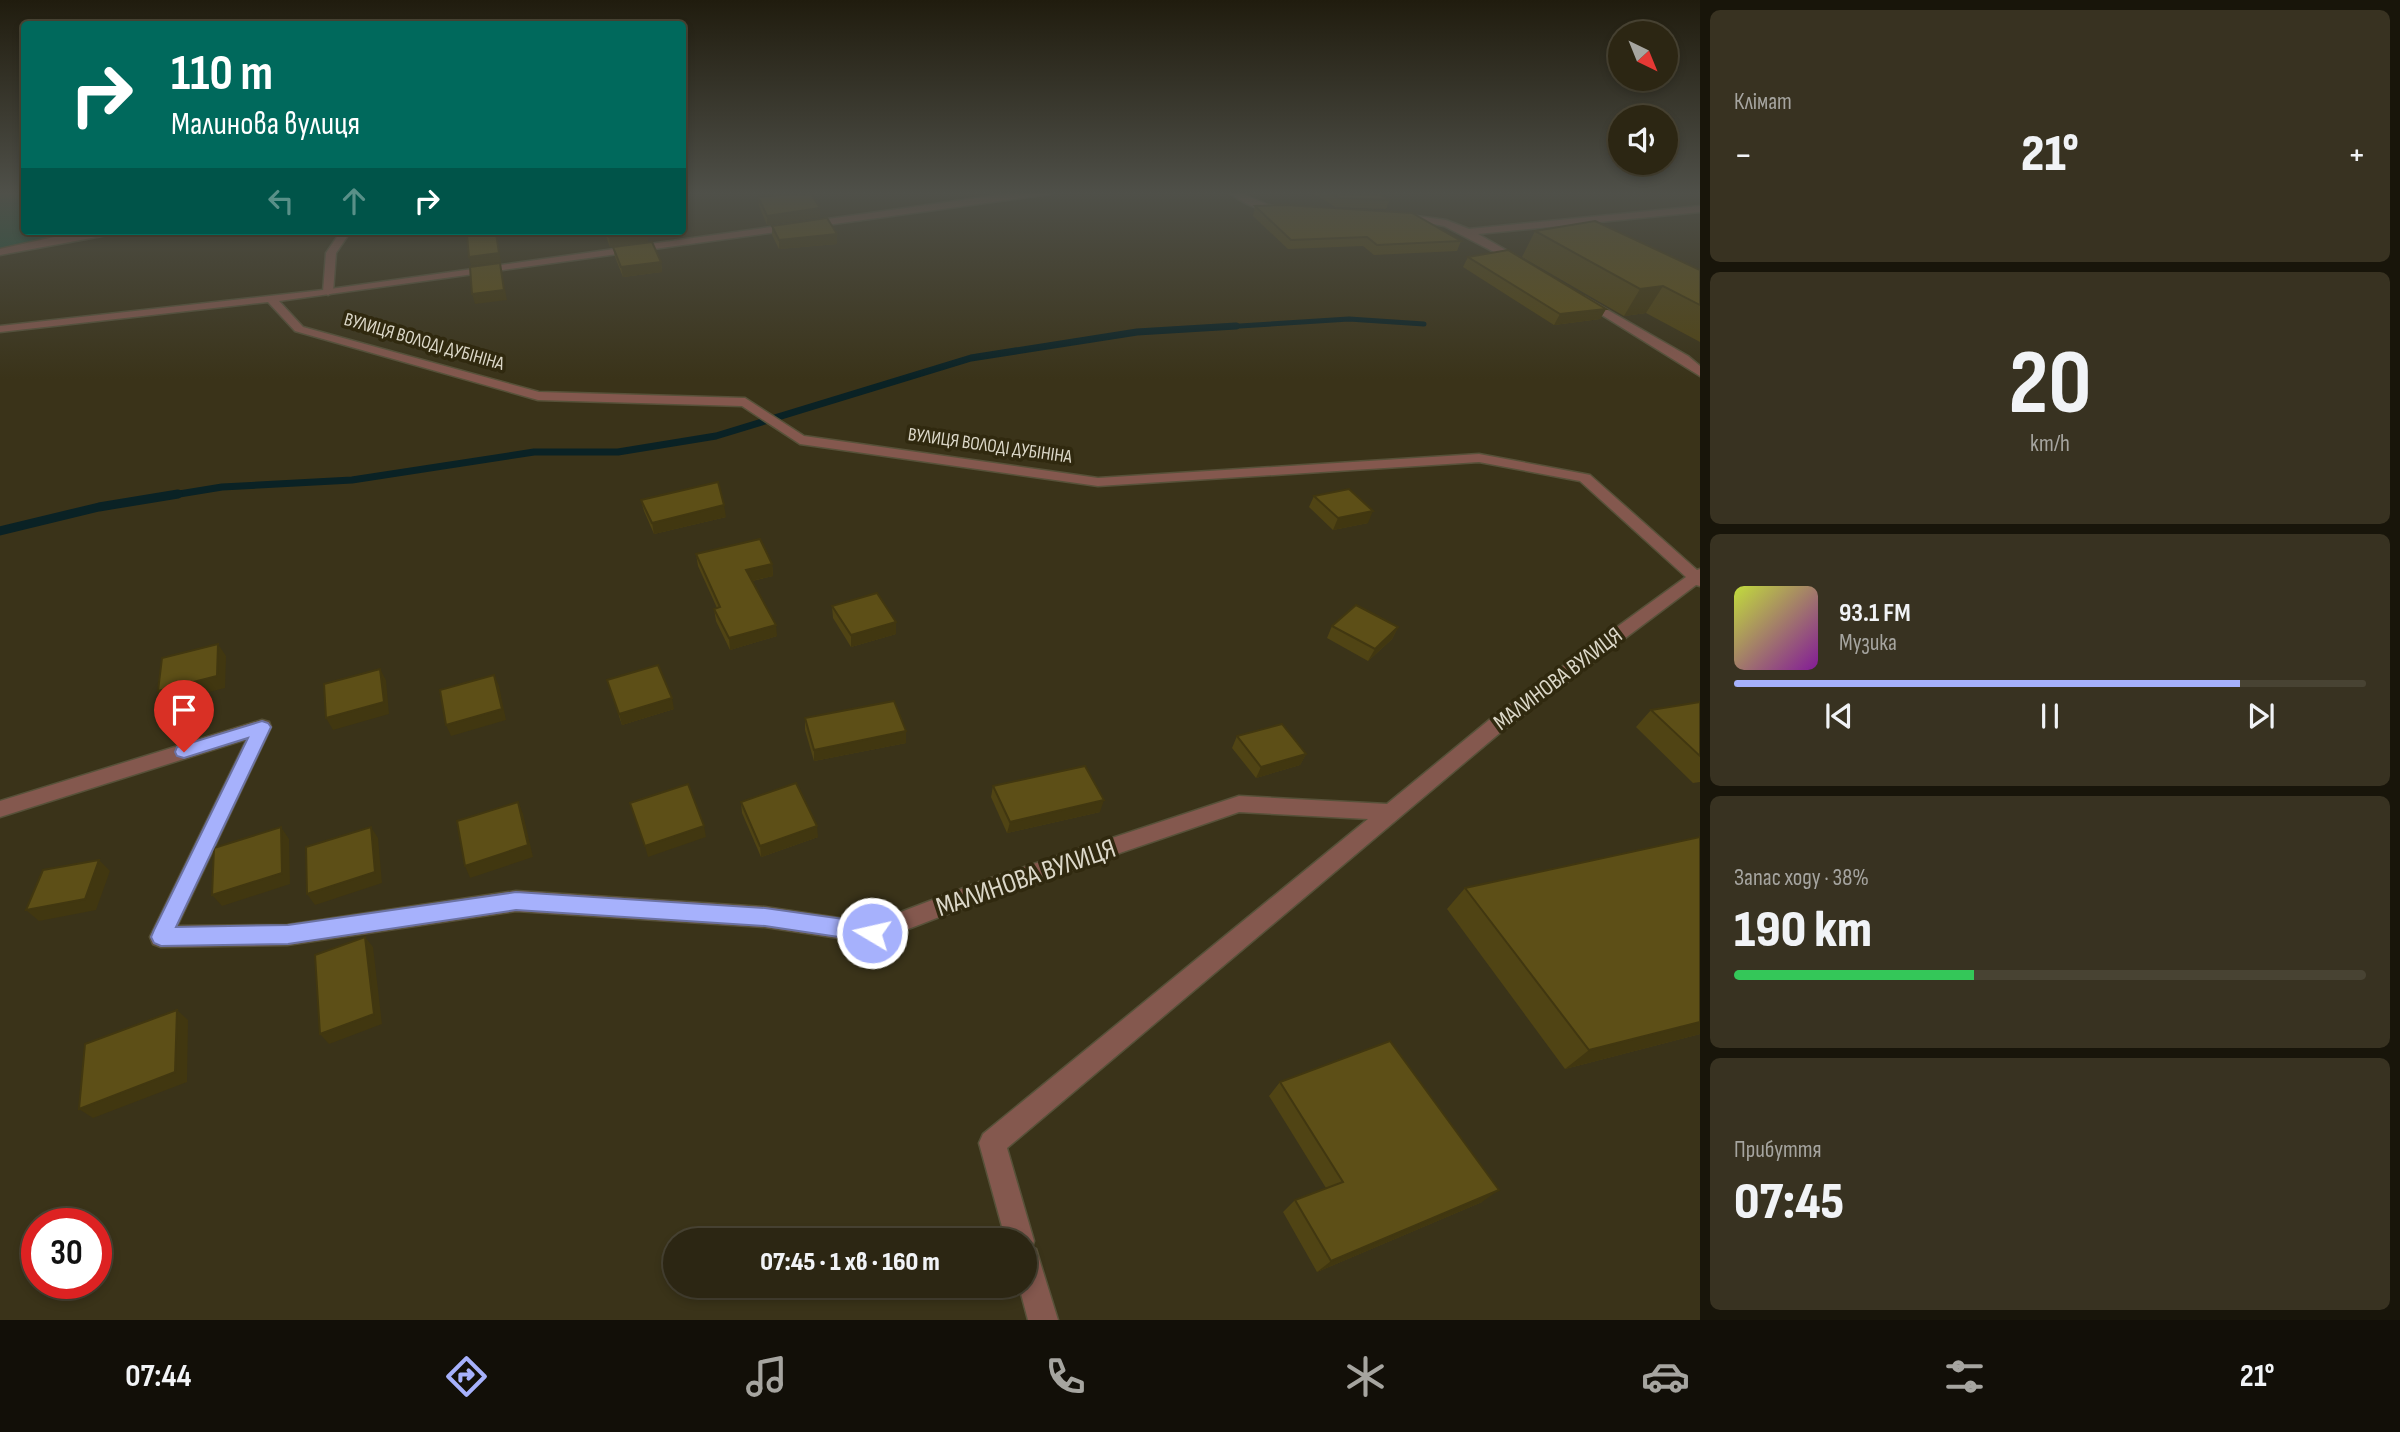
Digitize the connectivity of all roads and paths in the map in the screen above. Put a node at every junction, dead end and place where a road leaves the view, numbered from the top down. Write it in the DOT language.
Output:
graph roads {
  1 [pos="331,256"];
  2 [pos="587,256"];
  3 [pos="1508,256"];
  4 [pos="1528,267"];
  5 [pos="328,292"];
  6 [pos="1576,295"];
  7 [pos="270,298"];
  8 [pos="0,328"];
  9 [pos="1700,372"];
  10 [pos="1698,577"];
  11 [pos="0,809"];
  12 [pos="1391,812"];
  13 [pos="1016,1228"];
  14 [pos="1037,1296"];
  15 [pos="1044,1320"];
  1 -- 5 [label="street"];
  2 -- 5 [label="street"];
  3 -- 4 [label="street"];
  5 -- 7 [label="street"];
  6 -- 9 [label="street"];
  7 -- 8 [label="street"];
  7 -- 10 [label="street, ВУЛИЦЯ ВОЛОДІ ДУБІНІНА"];
  10 -- 12 [label="street, МАЛИНОВА ВУЛИЦЯ"];
  11 -- 12 [label="street, МАЛИНОВА ВУЛИЦЯ"];
  12 -- 13 [label="street, МАЛИНОВА ВУЛИЦЯ"];
  14 -- 15 [label="street"];
}
